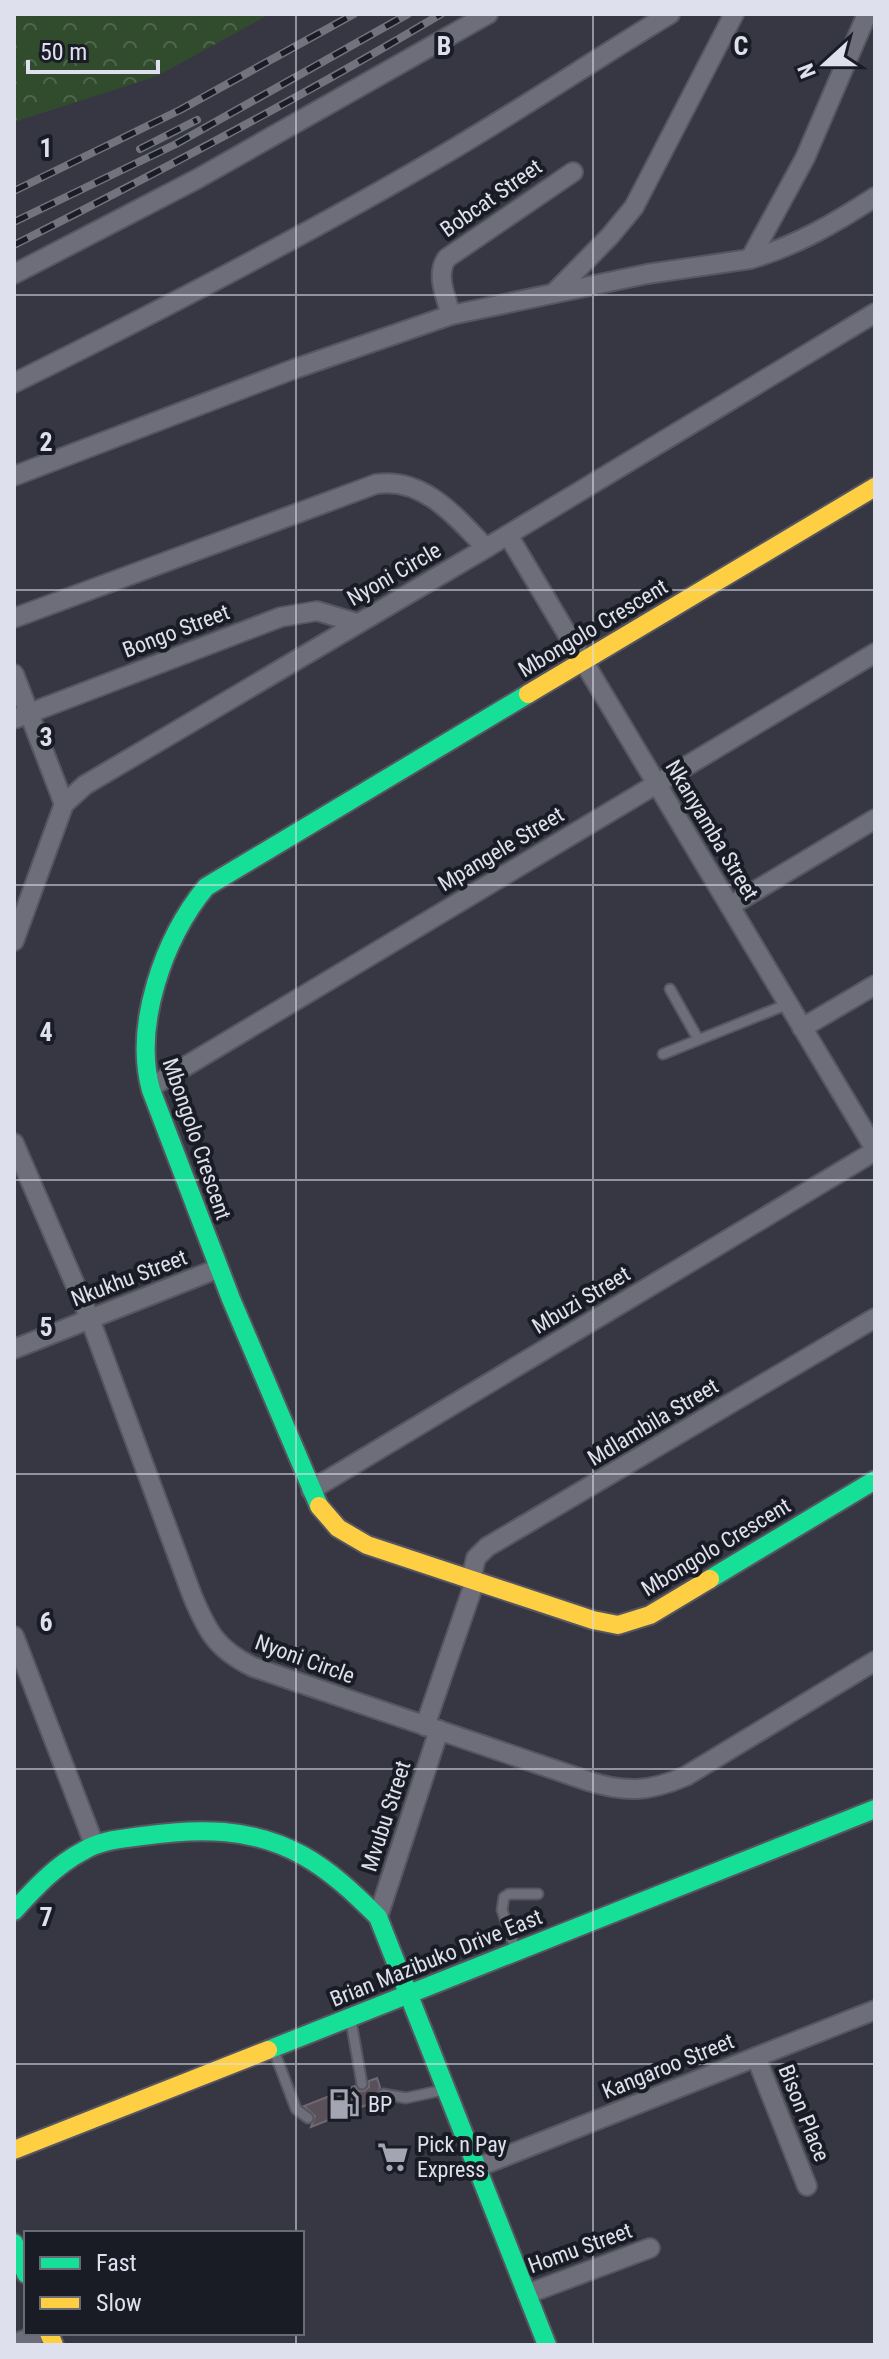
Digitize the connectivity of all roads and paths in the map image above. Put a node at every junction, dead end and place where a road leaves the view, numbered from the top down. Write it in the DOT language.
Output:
graph roads {
  1 [pos="488,14"];
  2 [pos="670,14"];
  3 [pos="734,14"];
  4 [pos="867,14"];
  5 [pos="573,172"];
  6 [pos="875,197"];
  7 [pos="750,259"];
  8 [pos="14,274"];
  9 [pos="555,292"];
  10 [pos="875,313"];
  11 [pos="451,315"];
  12 [pos="14,383"];
  13 [pos="14,476"];
  14 [pos="875,487"];
  15 [pos="508,535"];
  16 [pos="486,548"];
  17 [pos="14,618"];
  18 [pos="357,623"];
  19 [pos="875,653"];
  20 [pos="583,662"];
  21 [pos="14,674"];
  22 [pos="21,716"];
  23 [pos="656,784"];
  24 [pos="64,804"];
  25 [pos="875,819"];
  26 [pos="730,906"];
  27 [pos="14,941"];
  28 [pos="875,985"];
  29 [pos="670,989"];
  30 [pos="788,1004"];
  31 [pos="802,1028"];
  32 [pos="698,1039"];
  33 [pos="663,1054"];
  34 [pos="151,1087"];
  35 [pos="14,1143"];
  36 [pos="875,1150"];
  37 [pos="217,1269"];
  38 [pos="875,1318"];
  39 [pos="90,1319"];
  40 [pos="14,1349"];
  41 [pos="875,1480"];
  42 [pos="311,1490"];
  43 [pos="476,1558"];
  44 [pos="435,1567"];
  45 [pos="473,1580"];
  46 [pos="14,1636"];
  47 [pos="875,1661"];
  48 [pos="432,1728"];
  49 [pos="875,1809"];
  50 [pos="94,1844"];
  51 [pos="538,1894"];
  52 [pos="14,1911"];
  53 [pos="378,1917"];
  54 [pos="516,1951"];
  55 [pos="409,1994"];
  56 [pos="875,2010"];
  57 [pos="351,2018"];
  58 [pos="273,2049"];
  59 [pos="756,2057"];
  60 [pos="362,2084"];
  61 [pos="446,2089"];
  62 [pos="383,2094"];
  63 [pos="308,2118"];
  64 [pos="14,2150"];
  65 [pos="478,2167"];
  66 [pos="807,2186"];
  67 [pos="14,2243"];
  68 [pos="650,2248"];
  69 [pos="24,2269"];
  70 [pos="527,2294"];
  71 [pos="36,2335"];
  72 [pos="14,2344"];
  73 [pos="547,2345"];
  1 -- 8 [label="street"];
  2 -- 12 [label="street"];
  3 -- 9 [label="street"];
  4 -- 7 [label="street"];
  5 -- 11 [label="street, Bobcat Street"];
  6 -- 7 [label="street"];
  7 -- 9 [label="street"];
  9 -- 11 [label="street"];
  10 -- 15 [label="street, Nyoni Circle"];
  11 -- 13 [label="street"];
  14 -- 20 [label="street, Mbongolo Crescent"];
  15 -- 16 [label="street, Nyoni Circle"];
  15 -- 20 [label="street, Nkanyamba Street"];
  16 -- 17 [label="street"];
  16 -- 18 [label="street, Nyoni Circle"];
  18 -- 22 [label="street, Bongo Street"];
  18 -- 24 [label="street, Nyoni Circle"];
  19 -- 23 [label="street, Mpangele Street"];
  20 -- 23 [label="street, Nkanyamba Street"];
  20 -- 34 [label="street, Mbongolo Crescent"];
  21 -- 22 [label="street"];
  22 -- 24 [label="street"];
  23 -- 26 [label="street, Nkanyamba Street"];
  23 -- 34 [label="street, Mpangele Street"];
  24 -- 27 [label="street"];
  25 -- 26 [label="street"];
  26 -- 30 [label="street, Nkanyamba Street"];
  28 -- 31 [label="street"];
  29 -- 32 [label="lane"];
  30 -- 31 [label="street, Nkanyamba Street"];
  30 -- 32 [label="lane"];
  31 -- 36 [label="street, Nkanyamba Street"];
  32 -- 33 [label="lane"];
  34 -- 37 [label="street, Mbongolo Crescent"];
  35 -- 39 [label="street, Nyoni Circle"];
  36 -- 42 [label="street, Mbuzi Street"];
  37 -- 39 [label="street, Nkukhu Street"];
  37 -- 42 [label="street, Mbongolo Crescent"];
  38 -- 43 [label="street, Mdlambila Street"];
  39 -- 40 [label="street, Nkukhu Street"];
  39 -- 48 [label="street, Nyoni Circle"];
  41 -- 45 [label="street, Mbongolo Crescent"];
  42 -- 44 [label="street, Mbongolo Crescent"];
  43 -- 44 [label="street"];
  43 -- 45 [label="street"];
  44 -- 45 [label="street, Mbongolo Crescent"];
  45 -- 48 [label="street, Mvubu Street"];
  46 -- 50 [label="street"];
  47 -- 48 [label="street, Nyoni Circle"];
  48 -- 53 [label="street, Mvubu Street"];
  49 -- 54 [label="street, Brian Mazibuko Drive East"];
  50 -- 52 [label="street"];
  50 -- 53 [label="street"];
  51 -- 54 [label="lane"];
  53 -- 55 [label="street"];
  54 -- 55 [label="street, Brian Mazibuko Drive East"];
  55 -- 57 [label="street, Brian Mazibuko Drive East"];
  55 -- 61 [label="street"];
  56 -- 59 [label="street, Kangaroo Street"];
  57 -- 58 [label="street, Brian Mazibuko Drive East"];
  57 -- 60 [label="lane"];
  58 -- 63 [label="lane"];
  58 -- 64 [label="street, Brian Mazibuko Drive East"];
  59 -- 65 [label="street, Kangaroo Street"];
  59 -- 66 [label="street, Bison Place"];
  61 -- 62 [label="lane"];
  61 -- 65 [label="street"];
  65 -- 70 [label="street"];
  67 -- 69 [label="street"];
  68 -- 70 [label="street, Homu Street"];
  70 -- 73 [label="street"];
  71 -- 72 [label="street"];
}
